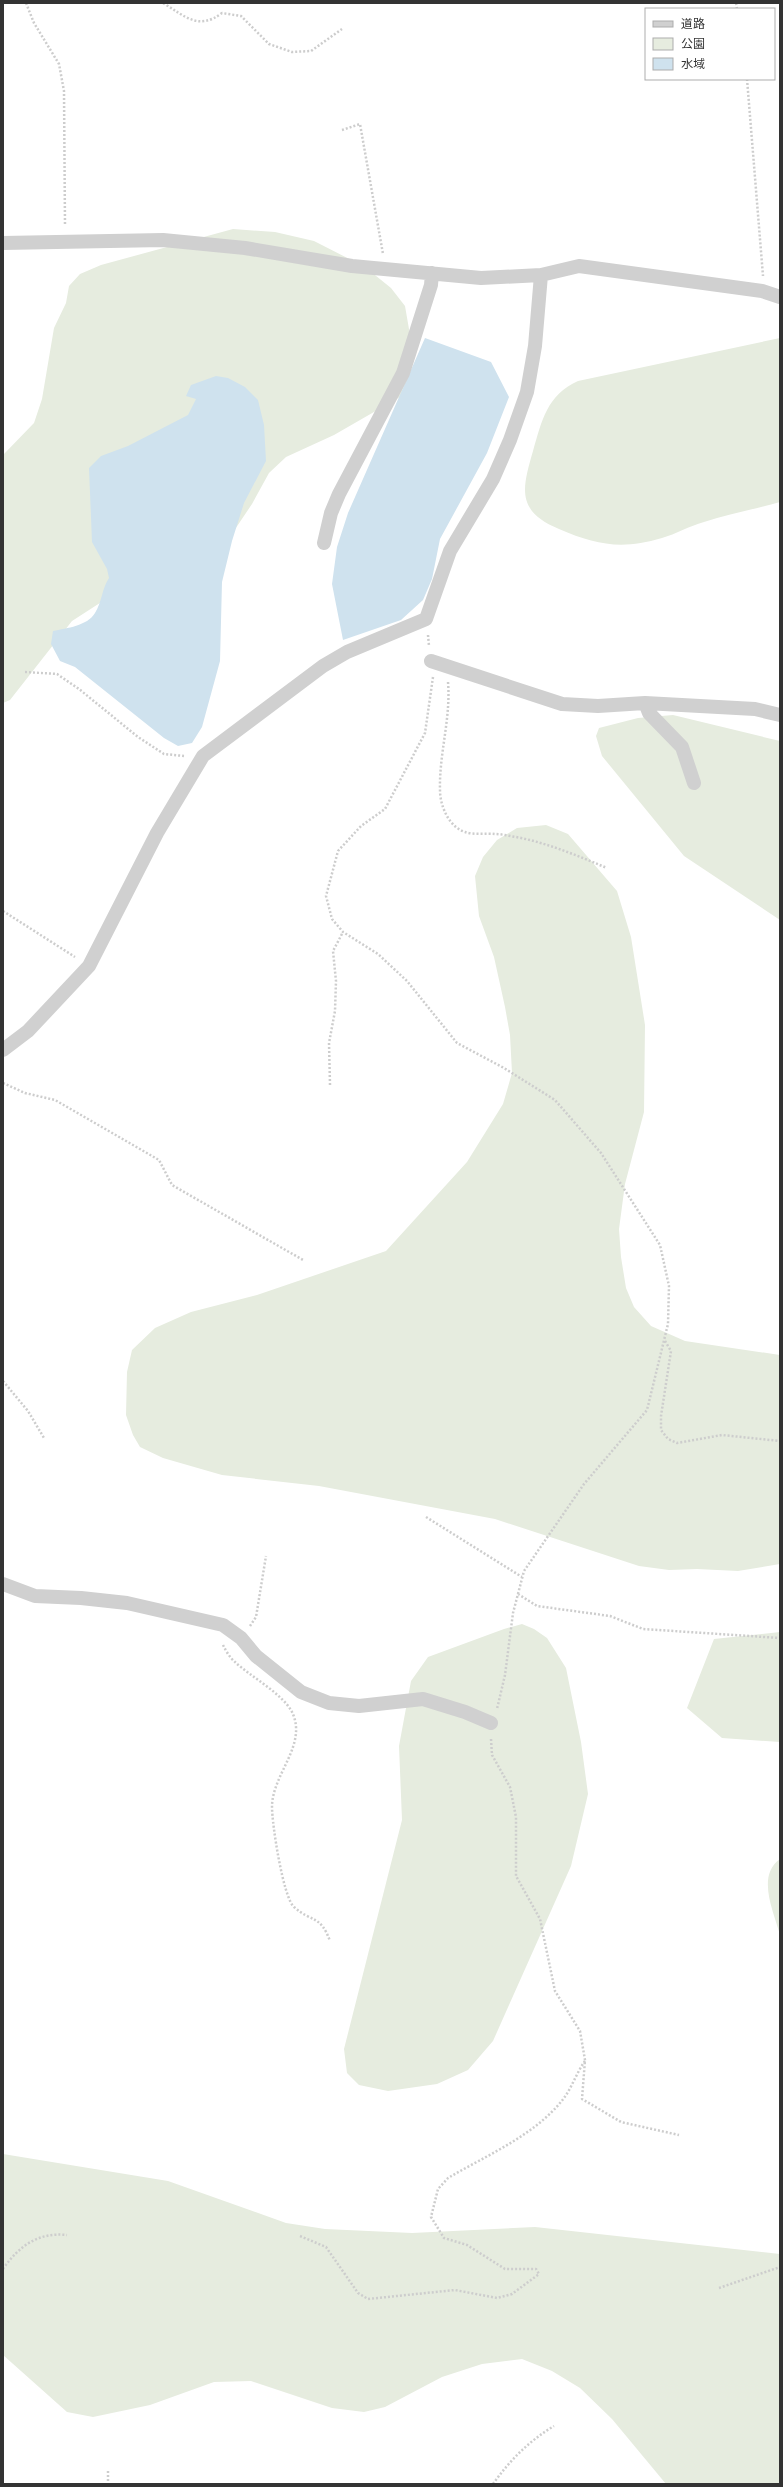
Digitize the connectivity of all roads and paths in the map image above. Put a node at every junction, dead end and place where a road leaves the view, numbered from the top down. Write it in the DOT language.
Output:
graph roads {
  1 [pos="26,3"];
  2 [pos="163,3"];
  3 [pos="342,30"];
  4 [pos="747,80"];
  5 [pos="342,130"];
  6 [pos="66,240"];
  7 [pos="3,242"];
  8 [pos="383,269"];
  9 [pos="432,273"];
  10 [pos="541,275"];
  11 [pos="762,291"];
  12 [pos="780,297"];
  13 [pos="324,543"];
  14 [pos="426,619"];
  15 [pos="431,661"];
  16 [pos="448,665"];
  17 [pos="25,672"];
  18 [pos="645,703"];
  19 [pos="780,715"];
  20 [pos="202,756"];
  21 [pos="694,783"];
  22 [pos="607,868"];
  23 [pos="3,911"];
  24 [pos="343,932"];
  25 [pos="89,966"];
  26 [pos="3,1050"];
  27 [pos="3,1083"];
  28 [pos="330,1085"];
  29 [pos="303,1260"];
  30 [pos="664,1340"];
  31 [pos="3,1381"];
  32 [pos="44,1438"];
  33 [pos="780,1441"];
  34 [pos="426,1517"];
  35 [pos="266,1556"];
  36 [pos="522,1577"];
  37 [pos="3,1584"];
  38 [pos="518,1594"];
  39 [pos="241,1638"];
  40 [pos="780,1638"];
  41 [pos="222,1644"];
  42 [pos="491,1723"];
  43 [pos="330,1941"];
  44 [pos="585,2060"];
  45 [pos="679,2135"];
  46 [pos="67,2235"];
  47 [pos="300,2236"];
  48 [pos="780,2267"];
  49 [pos="3,2269"];
  50 [pos="719,2288"];
  51 [pos="554,2426"];
  52 [pos="108,2471"];
  53 [pos="108,2484"];
  54 [pos="493,2484"];
  1 -- 6 [label="path"];
  2 -- 3 [label="path"];
  4 -- 11 [label="path"];
  5 -- 8 [label="path"];
  6 -- 7 [label="street"];
  6 -- 8 [label="street"];
  8 -- 9 [label="street"];
  9 -- 10 [label="street"];
  9 -- 13 [label="street"];
  10 -- 11 [label="street"];
  10 -- 14 [label="street"];
  11 -- 12 [label="street"];
  14 -- 15 [label="path"];
  14 -- 20 [label="street"];
  15 -- 16 [label="street"];
  15 -- 24 [label="path"];
  16 -- 18 [label="street"];
  16 -- 22 [label="path"];
  17 -- 20 [label="path"];
  18 -- 19 [label="street"];
  18 -- 21 [label="street"];
  20 -- 25 [label="street"];
  23 -- 25 [label="path"];
  24 -- 28 [label="path"];
  24 -- 30 [label="path"];
  25 -- 26 [label="street"];
  27 -- 29 [label="path"];
  30 -- 33 [label="path"];
  30 -- 36 [label="path"];
  31 -- 32 [label="path"];
  34 -- 36 [label="path"];
  35 -- 39 [label="path"];
  36 -- 38 [label="path"];
  37 -- 39 [label="street"];
  38 -- 40 [label="path"];
  38 -- 42 [label="path"];
  39 -- 42 [label="street"];
  41 -- 43 [label="path"];
  42 -- 44 [label="path"];
  44 -- 45 [label="path"];
  44 -- 47 [label="path"];
  46 -- 49 [label="path"];
  48 -- 50 [label="path"];
  51 -- 54 [label="path"];
  52 -- 53 [label="path"];
}
